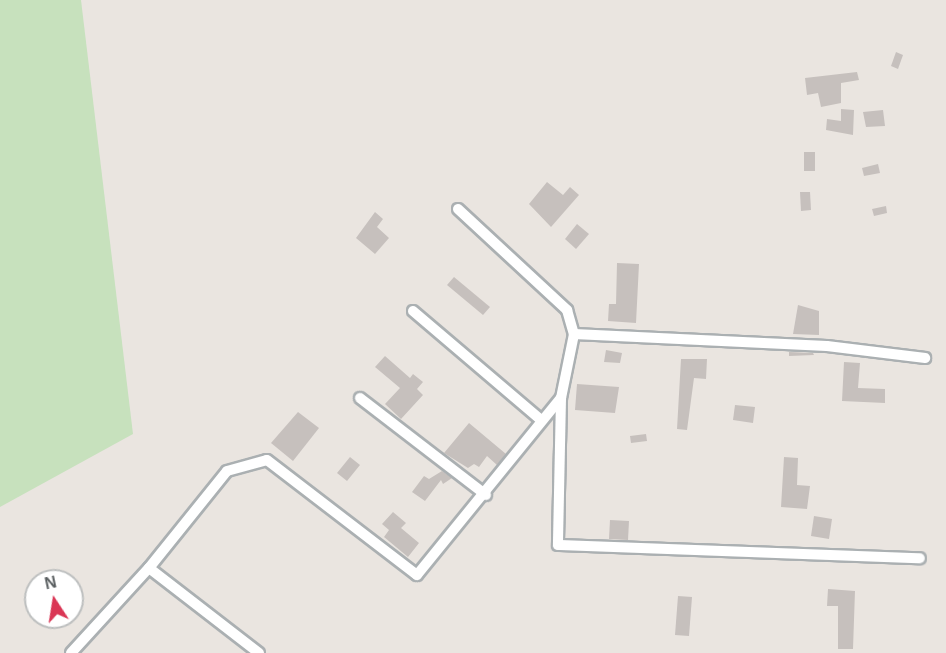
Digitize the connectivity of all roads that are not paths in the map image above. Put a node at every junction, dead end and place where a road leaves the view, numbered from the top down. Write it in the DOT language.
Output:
graph roads {
  1 [pos="458,209"];
  2 [pos="413,311"];
  3 [pos="574,334"];
  4 [pos="925,358"];
  5 [pos="360,398"];
  6 [pos="561,398"];
  7 [pos="541,420"];
  8 [pos="486,495"];
  9 [pos="920,558"];
  10 [pos="149,568"];
  11 [pos="71,653"];
  12 [pos="259,653"];
  1 -- 3 [label="street"];
  2 -- 7 [label="street"];
  3 -- 4 [label="street"];
  3 -- 6 [label="street"];
  5 -- 8 [label="street"];
  6 -- 7 [label="street"];
  6 -- 9 [label="street"];
  7 -- 8 [label="street"];
  8 -- 10 [label="street"];
  10 -- 11 [label="street"];
  10 -- 12 [label="street"];
}
